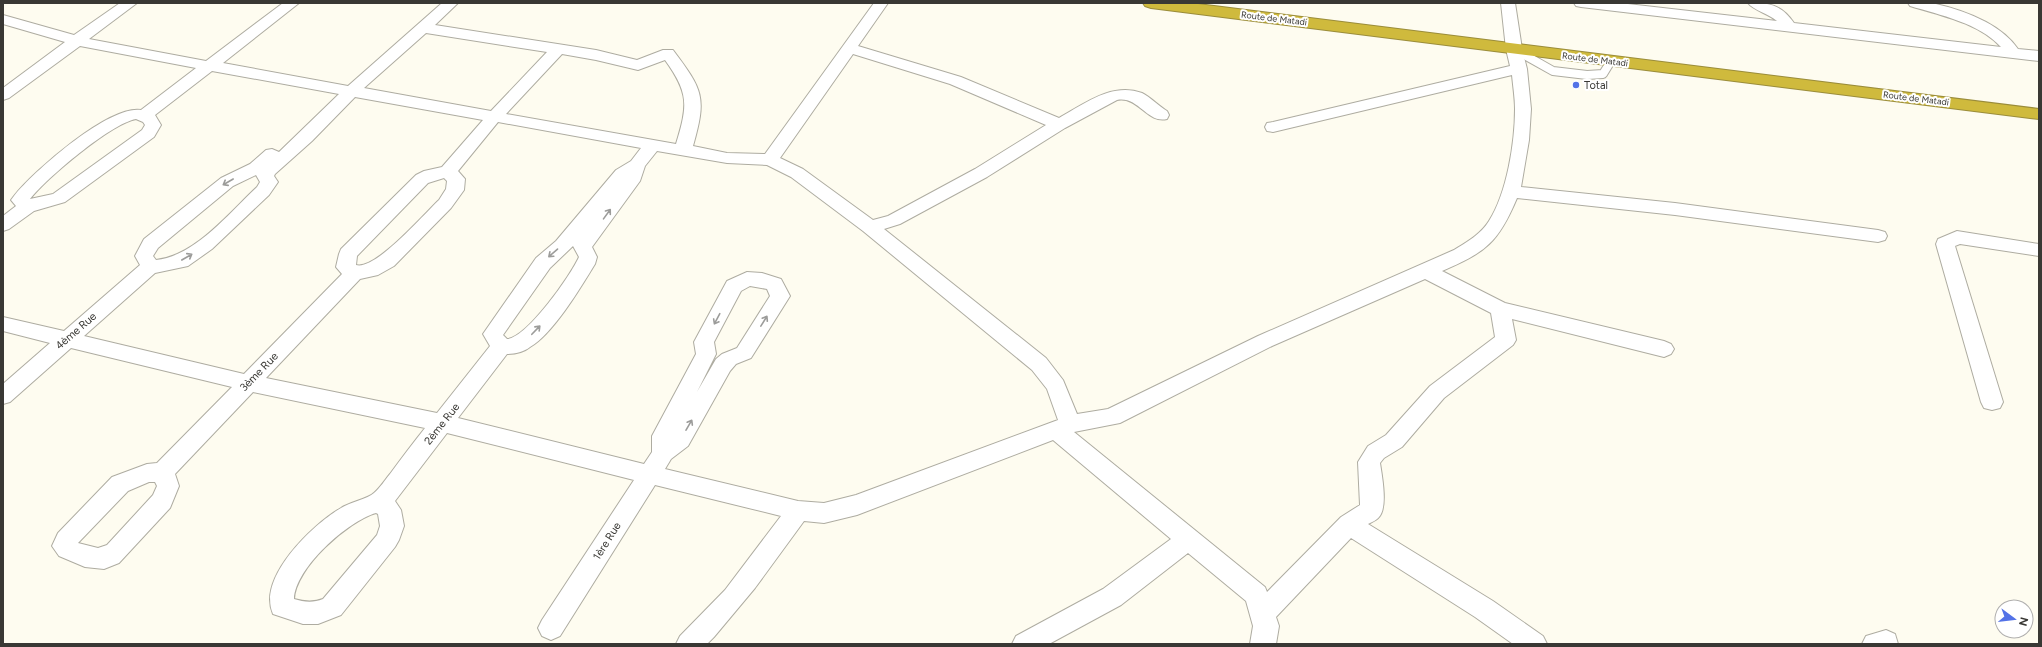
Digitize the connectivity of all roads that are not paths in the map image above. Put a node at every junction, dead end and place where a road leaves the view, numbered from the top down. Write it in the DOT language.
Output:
graph roads {
  1 [pos="130,3"];
  2 [pos="141,3"];
  3 [pos="292,3"];
  4 [pos="451,3"];
  5 [pos="881,3"];
  6 [pos="1151,3"];
  7 [pos="1508,3"];
  8 [pos="1581,3"];
  9 [pos="1756,3"];
  10 [pos="1915,3"];
  11 [pos="3,19"];
  12 [pos="423,28"];
  13 [pos="1790,28"];
  14 [pos="82,38"];
  15 [pos="2004,40"];
  16 [pos="2039,42"];
  17 [pos="849,48"];
  18 [pos="558,49"];
  19 [pos="1514,49"];
  20 [pos="2014,54"];
  21 [pos="55,56"];
  22 [pos="2039,56"];
  23 [pos="209,66"];
  24 [pos="1519,69"];
  25 [pos="3,85"];
  26 [pos="3,95"];
  27 [pos="345,97"];
  28 [pos="2039,114"];
  29 [pos="145,115"];
  30 [pos="1161,115"];
  31 [pos="495,116"];
  32 [pos="1059,124"];
  33 [pos="1273,127"];
  34 [pos="653,145"];
  35 [pos="683,150"];
  36 [pos="770,160"];
  37 [pos="262,169"];
  38 [pos="448,172"];
  39 [pos="1511,192"];
  40 [pos="28,206"];
  41 [pos="3,225"];
  42 [pos="870,227"];
  43 [pos="1878,236"];
  44 [pos="580,238"];
  45 [pos="2039,250"];
  46 [pos="150,267"];
  47 [pos="1424,270"];
  48 [pos="354,273"];
  49 [pos="1500,309"];
  50 [pos="3,324"];
  51 [pos="67,339"];
  52 [pos="502,345"];
  53 [pos="1664,349"];
  54 [pos="702,361"];
  55 [pos="723,365"];
  56 [pos="249,383"];
  57 [pos="3,396"];
  58 [pos="1992,402"];
  59 [pos="442,423"];
  60 [pos="1062,426"];
  61 [pos="663,453"];
  62 [pos="163,472"];
  63 [pos="650,474"];
  64 [pos="381,502"];
  65 [pos="798,511"];
  66 [pos="1349,524"];
  67 [pos="1188,538"];
  68 [pos="1262,614"];
  69 [pos="551,628"];
  70 [pos="689,644"];
  71 [pos="1025,644"];
  72 [pos="1263,644"];
  73 [pos="1534,644"];
  1 -- 14 [label="street"];
  2 -- 14 [label="street"];
  3 -- 23 [label="street"];
  4 -- 12 [label="street"];
  5 -- 17 [label="street"];
  6 -- 19 [label="highway, Route de Matadi"];
  7 -- 19 [label="street"];
  8 -- 13 [label="street"];
  9 -- 13 [label="street"];
  10 -- 15 [label="street"];
  11 -- 14 [label="street"];
  12 -- 18 [label="street"];
  12 -- 27 [label="street"];
  13 -- 20 [label="street"];
  14 -- 21 [label="street"];
  14 -- 23 [label="street"];
  15 -- 16 [label="street"];
  15 -- 20 [label="street"];
  17 -- 32 [label="street"];
  17 -- 36 [label="street"];
  18 -- 31 [label="street"];
  18 -- 35 [label="street"];
  19 -- 24 [label="street"];
  19 -- 28 [label="highway, Route de Matadi"];
  20 -- 22 [label="street"];
  21 -- 25 [label="street"];
  21 -- 26 [label="street"];
  23 -- 27 [label="street"];
  23 -- 29 [label="street"];
  24 -- 33 [label="street"];
  24 -- 39 [label="street"];
  27 -- 31 [label="street"];
  27 -- 37 [label="street"];
  29 -- 40 [label="street"];
  29 -- 40 [label="street"];
  30 -- 32 [label="street"];
  31 -- 34 [label="street"];
  31 -- 38 [label="street"];
  32 -- 42 [label="street"];
  34 -- 35 [label="street"];
  34 -- 44 [label="street"];
  35 -- 36 [label="street"];
  36 -- 42 [label="street"];
  37 -- 46 [label="street, one-way"];
  46 -- 37 [label="street, one-way"];
  38 -- 48 [label="street"];
  38 -- 48 [label="street"];
  39 -- 43 [label="street"];
  39 -- 47 [label="street"];
  40 -- 41 [label="street"];
  42 -- 60 [label="street"];
  44 -- 52 [label="street, one-way"];
  52 -- 44 [label="street, one-way"];
  45 -- 58 [label="street"];
  46 -- 51 [label="street, 4ème Rue"];
  47 -- 49 [label="street"];
  47 -- 60 [label="street"];
  48 -- 56 [label="street, 3ème Rue"];
  49 -- 53 [label="street"];
  49 -- 66 [label="street"];
  50 -- 51 [label="street"];
  51 -- 56 [label="street"];
  51 -- 57 [label="street, 4ème Rue"];
  52 -- 59 [label="street, 2ème Rue"];
  54 -- 55 [label="street"];
  55 -- 54 [label="street, one-way"];
  54 -- 61 [label="street"];
  61 -- 55 [label="street, one-way"];
  56 -- 59 [label="street"];
  56 -- 62 [label="street, 3ème Rue"];
  59 -- 63 [label="street"];
  59 -- 64 [label="street, 2ème Rue"];
  60 -- 65 [label="street"];
  60 -- 67 [label="street"];
  61 -- 63 [label="street, 1ère Rue"];
  63 -- 65 [label="street"];
  63 -- 69 [label="street, 1ère Rue"];
  64 -- 64 [label="street"];
  65 -- 70 [label="street"];
  66 -- 68 [label="street"];
  66 -- 73 [label="street"];
  67 -- 68 [label="street"];
  67 -- 71 [label="street"];
  68 -- 72 [label="street"];
}
